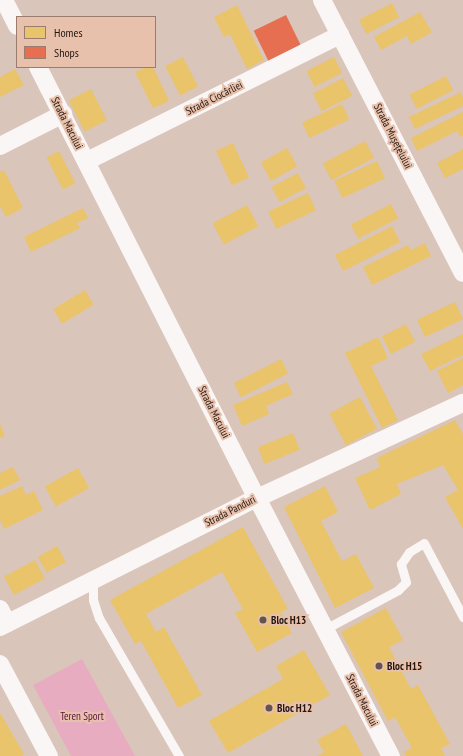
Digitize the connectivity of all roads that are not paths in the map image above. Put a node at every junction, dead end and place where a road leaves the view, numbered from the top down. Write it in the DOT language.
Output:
graph roads {
  1 [pos="4,0"];
  2 [pos="322,0"];
  3 [pos="16,24"];
  4 [pos="340,35"];
  5 [pos="39,68"];
  6 [pos="63,114"];
  7 [pos="0,146"];
  8 [pos="87,162"];
  9 [pos="463,273"];
  10 [pos="463,403"];
  11 [pos="257,498"];
  12 [pos="93,580"];
  13 [pos="463,617"];
  14 [pos="2,620"];
  15 [pos="325,629"];
  16 [pos="0,664"];
  17 [pos="49,756"];
  18 [pos="179,756"];
  19 [pos="391,756"];
  1 -- 3 [label="street"];
  2 -- 4 [label="street, Strada Mușețelului"];
  4 -- 8 [label="street, Strada Ciocârliei"];
  4 -- 9 [label="street, Strada Mușețelului"];
  5 -- 6 [label="street, Strada Macului"];
  6 -- 7 [label="street"];
  6 -- 8 [label="street, Strada Macului"];
  8 -- 11 [label="street, Strada Macului"];
  10 -- 11 [label="street, Strada Panduri"];
  11 -- 12 [label="street, Strada Panduri"];
  11 -- 15 [label="street, Strada Macului"];
  12 -- 14 [label="street, Strada Panduri"];
  12 -- 18 [label="lane"];
  13 -- 15 [label="lane"];
  15 -- 19 [label="street, Strada Macului"];
  16 -- 17 [label="street"];
}
